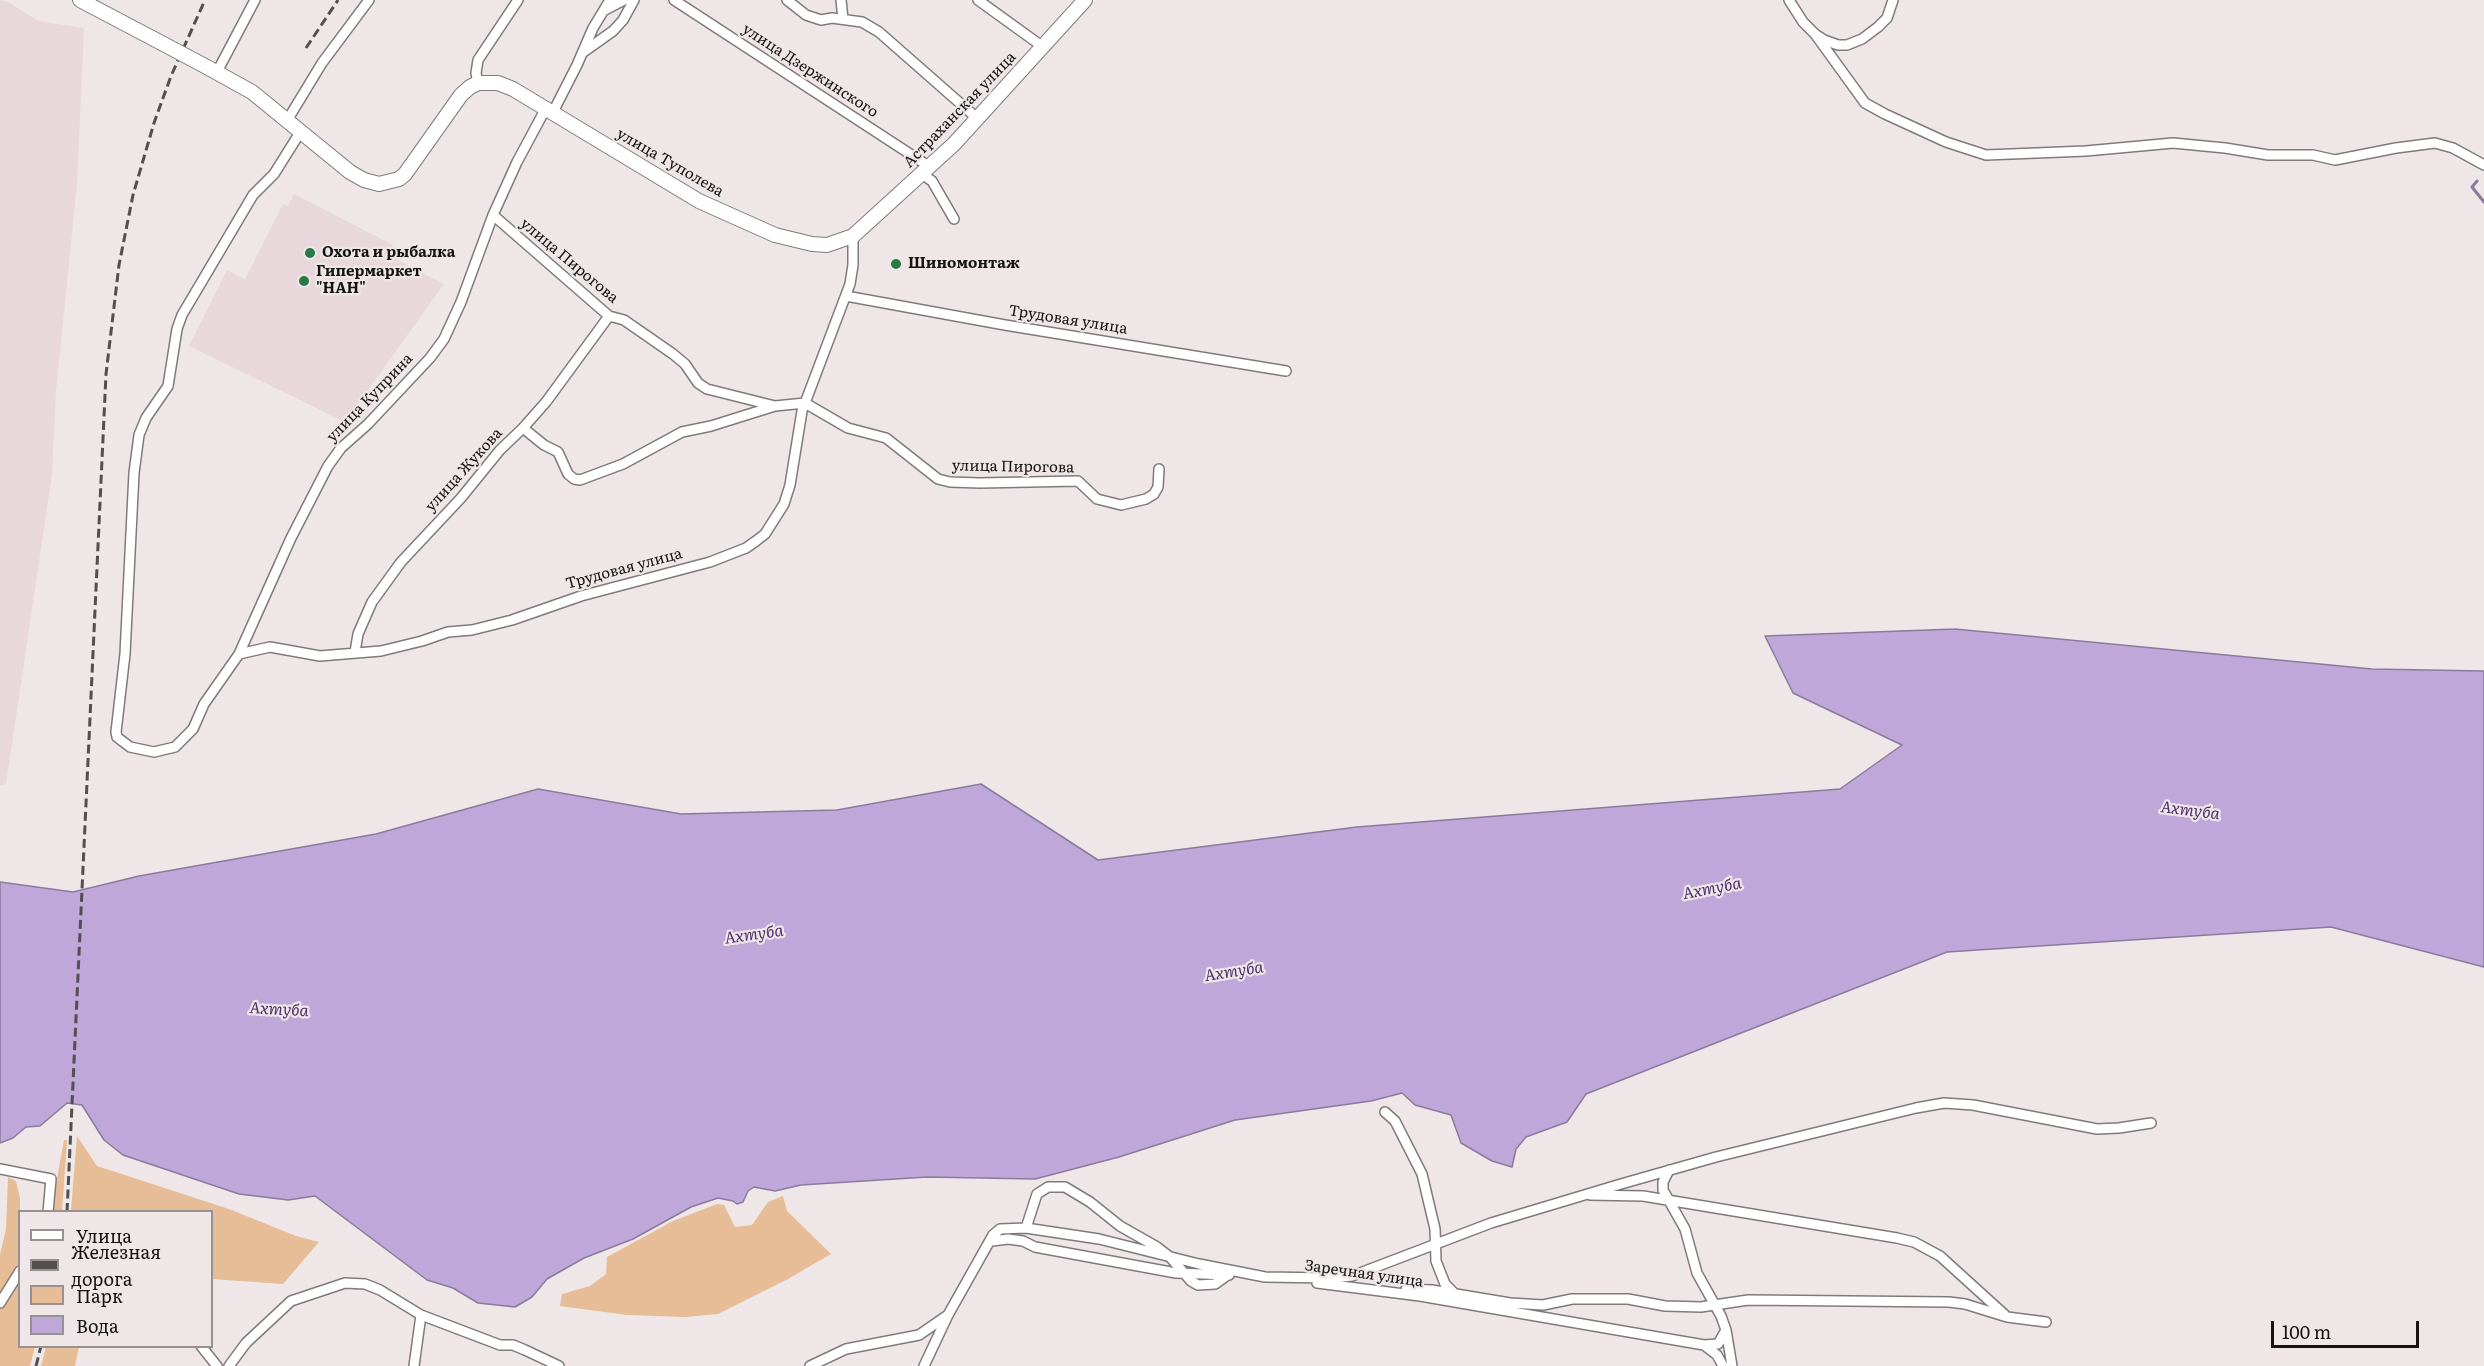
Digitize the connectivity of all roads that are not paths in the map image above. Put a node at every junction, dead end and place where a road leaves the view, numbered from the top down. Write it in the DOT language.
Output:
graph roads {
  1 [pos="80,0"];
  2 [pos="255,0"];
  3 [pos="369,0"];
  4 [pos="518,0"];
  5 [pos="610,0"];
  6 [pos="624,0"];
  7 [pos="634,0"];
  8 [pos="674,0"];
  9 [pos="787,0"];
  10 [pos="842,0"];
  11 [pos="978,0"];
  12 [pos="1085,0"];
  13 [pos="1789,0"];
  14 [pos="1893,0"];
  15 [pos="603,12"];
  16 [pos="843,19"];
  17 [pos="1815,34"];
  18 [pos="1043,47"];
  19 [pos="582,53"];
  20 [pos="211,69"];
  21 [pos="478,83"];
  22 [pos="549,110"];
  23 [pos="288,119"];
  24 [pos="978,119"];
  25 [pos="301,131"];
  26 [pos="2484,165"];
  27 [pos="926,170"];
  28 [pos="493,215"];
  29 [pos="954,219"];
  30 [pos="853,236"];
  31 [pos="846,296"];
  32 [pos="609,316"];
  33 [pos="1286,371"];
  34 [pos="805,403"];
  35 [pos="775,405"];
  36 [pos="523,428"];
  37 [pos="1159,469"];
  38 [pos="355,652"];
  39 [pos="238,654"];
  40 [pos="1385,1112"];
  41 [pos="2151,1123"];
  42 [pos="0,1169"];
  43 [pos="1670,1170"];
  44 [pos="1583,1195"];
  45 [pos="1669,1202"];
  46 [pos="48,1210"];
  47 [pos="1026,1228"];
  48 [pos="992,1241"];
  49 [pos="1436,1244"];
  50 [pos="1170,1257"];
  51 [pos="18,1273"];
  52 [pos="1230,1273"];
  53 [pos="1185,1274"];
  54 [pos="1265,1276"];
  55 [pos="1363,1289"];
  56 [pos="1454,1293"];
  57 [pos="0,1303"];
  58 [pos="1714,1305"];
  59 [pos="421,1315"];
  60 [pos="948,1316"];
  61 [pos="2007,1317"];
  62 [pos="2046,1322"];
  63 [pos="1726,1330"];
  64 [pos="1704,1345"];
  65 [pos="202,1348"];
  66 [pos="557,1365"];
  67 [pos="217,1366"];
  68 [pos="229,1366"];
  69 [pos="414,1366"];
  70 [pos="810,1366"];
  71 [pos="924,1366"];
  72 [pos="1723,1366"];
  73 [pos="1732,1366"];
  1 -- 20 [label="main road, bridge"];
  2 -- 20 [label="street"];
  3 -- 23 [label="street"];
  4 -- 21 [label="street"];
  5 -- 15 [label="street, улица Куприна"];
  6 -- 15 [label="street"];
  7 -- 19 [label="street, улица Куприна"];
  8 -- 27 [label="street, улица Дзержинского"];
  9 -- 16 [label="street"];
  10 -- 16 [label="street"];
  11 -- 18 [label="street"];
  12 -- 18 [label="main road, Астраханская улица"];
  13 -- 17 [label="street"];
  14 -- 17 [label="street"];
  15 -- 19 [label="street, улица Куприна"];
  16 -- 24 [label="street"];
  17 -- 26 [label="street"];
  18 -- 24 [label="main road, Астраханская улица"];
  19 -- 22 [label="street, улица Куприна"];
  20 -- 23 [label="main road"];
  21 -- 22 [label="main road, улица Туполева"];
  21 -- 25 [label="main road"];
  22 -- 28 [label="street, улица Куприна"];
  22 -- 30 [label="main road, улица Туполева"];
  23 -- 25 [label="main road"];
  24 -- 27 [label="main road, Астраханская улица"];
  25 -- 39 [label="street, улица Куприна"];
  27 -- 29 [label="street, улица Дзержинского"];
  27 -- 30 [label="main road, Астраханская улица"];
  28 -- 32 [label="street, улица Пирогова"];
  28 -- 39 [label="street, улица Куприна"];
  30 -- 31 [label="street, Трудовая улица"];
  31 -- 33 [label="street, Трудовая улица"];
  31 -- 34 [label="street, Трудовая улица"];
  32 -- 35 [label="street, улица Пирогова"];
  32 -- 36 [label="street, улица Жукова"];
  34 -- 35 [label="street, улица Пирогова"];
  34 -- 37 [label="street, улица Пирогова"];
  34 -- 38 [label="street, Трудовая улица"];
  35 -- 36 [label="street"];
  36 -- 38 [label="street, улица Жукова"];
  38 -- 39 [label="street, Трудовая улица"];
  40 -- 49 [label="street"];
  41 -- 43 [label="street"];
  42 -- 46 [label="street"];
  43 -- 44 [label="street"];
  43 -- 45 [label="street"];
  44 -- 45 [label="street"];
  44 -- 49 [label="street"];
  45 -- 58 [label="street"];
  45 -- 61 [label="street"];
  47 -- 48 [label="street"];
  47 -- 50 [label="street"];
  47 -- 50 [label="street"];
  48 -- 53 [label="street, Заречная улица"];
  48 -- 60 [label="street"];
  49 -- 54 [label="street"];
  49 -- 56 [label="street"];
  50 -- 52 [label="street"];
  50 -- 53 [label="street"];
  51 -- 57 [label="street"];
  52 -- 53 [label="street, Заречная улица"];
  52 -- 54 [label="street, Заречная улица"];
  54 -- 55 [label="street, Заречная улица"];
  55 -- 56 [label="street"];
  55 -- 64 [label="street, Заречная улица"];
  56 -- 58 [label="street"];
  58 -- 61 [label="street"];
  58 -- 63 [label="street"];
  59 -- 66 [label="street"];
  59 -- 68 [label="street"];
  59 -- 69 [label="street"];
  60 -- 70 [label="street"];
  60 -- 71 [label="street"];
  61 -- 62 [label="street"];
  63 -- 64 [label="street"];
  63 -- 73 [label="street"];
  64 -- 72 [label="street"];
  65 -- 67 [label="street"];
}
